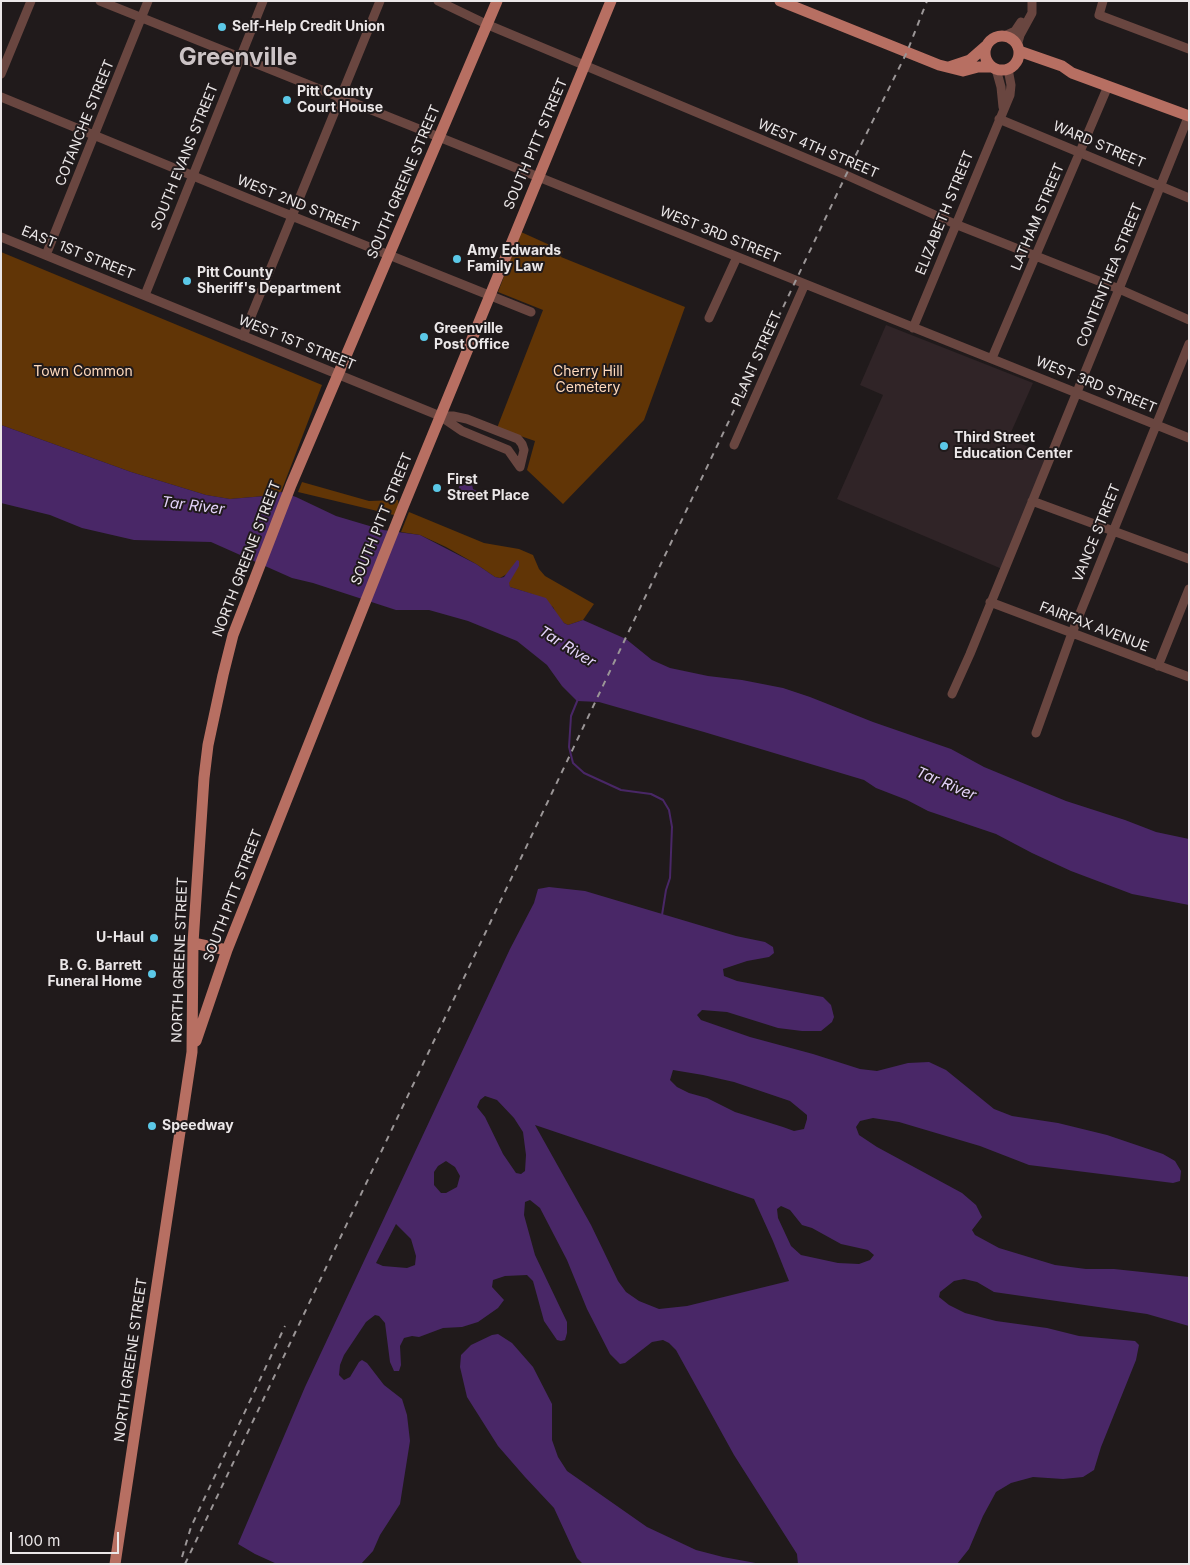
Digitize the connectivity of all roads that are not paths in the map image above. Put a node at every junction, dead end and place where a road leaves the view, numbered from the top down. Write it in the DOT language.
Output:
graph roads {
  1 [pos="31,1"];
  2 [pos="100,1"];
  3 [pos="148,1"];
  4 [pos="263,1"];
  5 [pos="380,1"];
  6 [pos="438,1"];
  7 [pos="496,1"];
  8 [pos="611,1"];
  9 [pos="780,1"];
  10 [pos="1103,1"];
  11 [pos="1032,3"];
  12 [pos="142,19"];
  13 [pos="486,24"];
  14 [pos="1004,36"];
  15 [pos="986,46"];
  16 [pos="1189,49"];
  17 [pos="1015,57"];
  18 [pos="240,58"];
  19 [pos="585,66"];
  20 [pos="947,68"];
  21 [pos="994,68"];
  22 [pos="1,74"];
  23 [pos="1108,86"];
  24 [pos="1,97"];
  25 [pos="341,98"];
  26 [pos="1001,114"];
  27 [pos="1189,116"];
  28 [pos="94,136"];
  29 [pos="439,137"];
  30 [pos="1081,152"];
  31 [pos="193,176"];
  32 [pos="538,177"];
  33 [pos="1161,186"];
  34 [pos="1189,198"];
  35 [pos="292,216"];
  36 [pos="955,224"];
  37 [pos="1,237"];
  38 [pos="46,255"];
  39 [pos="389,255"];
  40 [pos="1036,256"];
  41 [pos="736,257"];
  42 [pos="805,284"];
  43 [pos="1120,289"];
  44 [pos="145,295"];
  45 [pos="489,296"];
  46 [pos="531,312"];
  47 [pos="709,318"];
  48 [pos="1189,320"];
  49 [pos="913,328"];
  50 [pos="243,336"];
  51 [pos="1189,344"];
  52 [pos="992,358"];
  53 [pos="338,375"];
  54 [pos="1076,392"];
  55 [pos="440,416"];
  56 [pos="1156,424"];
  57 [pos="483,425"];
  58 [pos="478,437"];
  59 [pos="1189,438"];
  60 [pos="734,445"];
  61 [pos="523,446"];
  62 [pos="510,452"];
  63 [pos="1032,501"];
  64 [pos="1112,530"];
  65 [pos="1189,559"];
  66 [pos="1189,589"];
  67 [pos="990,602"];
  68 [pos="1072,633"];
  69 [pos="1158,666"];
  70 [pos="1189,677"];
  71 [pos="952,694"];
  72 [pos="1036,733"];
  73 [pos="193,943"];
  74 [pos="227,950"];
  75 [pos="192,1052"];
  76 [pos="115,1564"];
  1 -- 22 [label="street"];
  2 -- 12 [label="street, WEST 3RD STREET"];
  3 -- 12 [label="street, COTANCHE STREET"];
  4 -- 18 [label="street, SOUTH EVANS STREET"];
  5 -- 25 [label="street"];
  6 -- 13 [label="street, WEST 4TH STREET"];
  7 -- 13 [label="main road, SOUTH GREENE STREET"];
  8 -- 19 [label="main road, SOUTH PITT STREET"];
  9 -- 20 [label="main road"];
  10 -- 16 [label="street"];
  11 -- 14 [label="street"];
  11 -- 17 [label="street"];
  12 -- 18 [label="street, WEST 3RD STREET"];
  12 -- 28 [label="street, COTANCHE STREET"];
  13 -- 19 [label="street, WEST 4TH STREET"];
  13 -- 29 [label="main road, SOUTH GREENE STREET"];
  14 -- 15 [label="main road"];
  14 -- 17 [label="main road"];
  15 -- 20 [label="main road"];
  15 -- 21 [label="main road"];
  17 -- 21 [label="main road"];
  17 -- 23 [label="main road"];
  17 -- 26 [label="street, ELIZABETH STREET"];
  18 -- 25 [label="street, WEST 3RD STREET"];
  18 -- 31 [label="street, SOUTH EVANS STREET"];
  19 -- 32 [label="main road, SOUTH PITT STREET"];
  19 -- 36 [label="street, WEST 4TH STREET"];
  20 -- 21 [label="main road"];
  21 -- 26 [label="street, ELIZABETH STREET"];
  23 -- 27 [label="main road"];
  23 -- 30 [label="street, LATHAM STREET"];
  24 -- 28 [label="street, WEST 2ND STREET"];
  25 -- 29 [label="street, WEST 3RD STREET"];
  25 -- 35 [label="street"];
  26 -- 30 [label="street, WARD STREET"];
  26 -- 36 [label="street, ELIZABETH STREET"];
  27 -- 33 [label="street, CONTENTHEA STREET"];
  28 -- 31 [label="street, WEST 2ND STREET"];
  28 -- 38 [label="street, COTANCHE STREET"];
  29 -- 32 [label="street, WEST 3RD STREET"];
  29 -- 39 [label="main road, SOUTH GREENE STREET"];
  30 -- 33 [label="street, WARD STREET"];
  30 -- 40 [label="street, LATHAM STREET"];
  31 -- 35 [label="street, WEST 2ND STREET"];
  31 -- 44 [label="street, SOUTH EVANS STREET"];
  32 -- 41 [label="street, WEST 3RD STREET"];
  32 -- 45 [label="main road, SOUTH PITT STREET"];
  33 -- 34 [label="street, WARD STREET"];
  33 -- 43 [label="street, CONTENTHEA STREET"];
  35 -- 39 [label="street, WEST 2ND STREET"];
  35 -- 50 [label="street"];
  36 -- 40 [label="street, WEST 4TH STREET"];
  36 -- 49 [label="street, ELIZABETH STREET"];
  37 -- 38 [label="street, EAST 1ST STREET"];
  38 -- 44 [label="street, EAST 1ST STREET"];
  39 -- 45 [label="street, WEST 2ND STREET"];
  39 -- 53 [label="main road, SOUTH GREENE STREET"];
  40 -- 43 [label="street, WEST 4TH STREET"];
  40 -- 52 [label="street, LATHAM STREET"];
  41 -- 42 [label="street, WEST 3RD STREET"];
  41 -- 47 [label="street"];
  42 -- 49 [label="street, WEST 3RD STREET"];
  42 -- 60 [label="street, PLANT STREET"];
  43 -- 48 [label="street, WEST 4TH STREET"];
  43 -- 54 [label="street, CONTENTHEA STREET"];
  44 -- 50 [label="street, WEST 1ST STREET"];
  45 -- 46 [label="street, WEST 2ND STREET"];
  45 -- 55 [label="main road, SOUTH PITT STREET"];
  49 -- 52 [label="street, WEST 3RD STREET"];
  50 -- 53 [label="street, WEST 1ST STREET"];
  51 -- 56 [label="street, VANCE STREET"];
  52 -- 54 [label="street, WEST 3RD STREET"];
  53 -- 55 [label="street, WEST 1ST STREET"];
  53 -- 73 [label="main road, NORTH GREENE STREET"];
  54 -- 56 [label="street, WEST 3RD STREET"];
  54 -- 63 [label="street, CONTENTHEA STREET"];
  55 -- 57 [label="street"];
  55 -- 58 [label="street"];
  55 -- 74 [label="main road, SOUTH PITT STREET"];
  56 -- 59 [label="street, WEST 3RD STREET"];
  56 -- 64 [label="street, VANCE STREET"];
  57 -- 58 [label="street"];
  57 -- 61 [label="street"];
  58 -- 62 [label="street"];
  61 -- 62 [label="street"];
  61 -- 62 [label="street"];
  63 -- 64 [label="street"];
  63 -- 67 [label="street, CONTENTHEA STREET"];
  64 -- 65 [label="street"];
  64 -- 68 [label="street, VANCE STREET"];
  66 -- 69 [label="street"];
  67 -- 68 [label="street, FAIRFAX AVENUE"];
  67 -- 71 [label="street, CONTENTHEA STREET"];
  68 -- 69 [label="street, FAIRFAX AVENUE"];
  68 -- 72 [label="street, VANCE STREET"];
  69 -- 70 [label="street, FAIRFAX AVENUE"];
  73 -- 74 [label="main road"];
  73 -- 75 [label="main road, NORTH GREENE STREET"];
  74 -- 75 [label="main road, SOUTH PITT STREET"];
  75 -- 76 [label="main road, NORTH GREENE STREET"];
}
